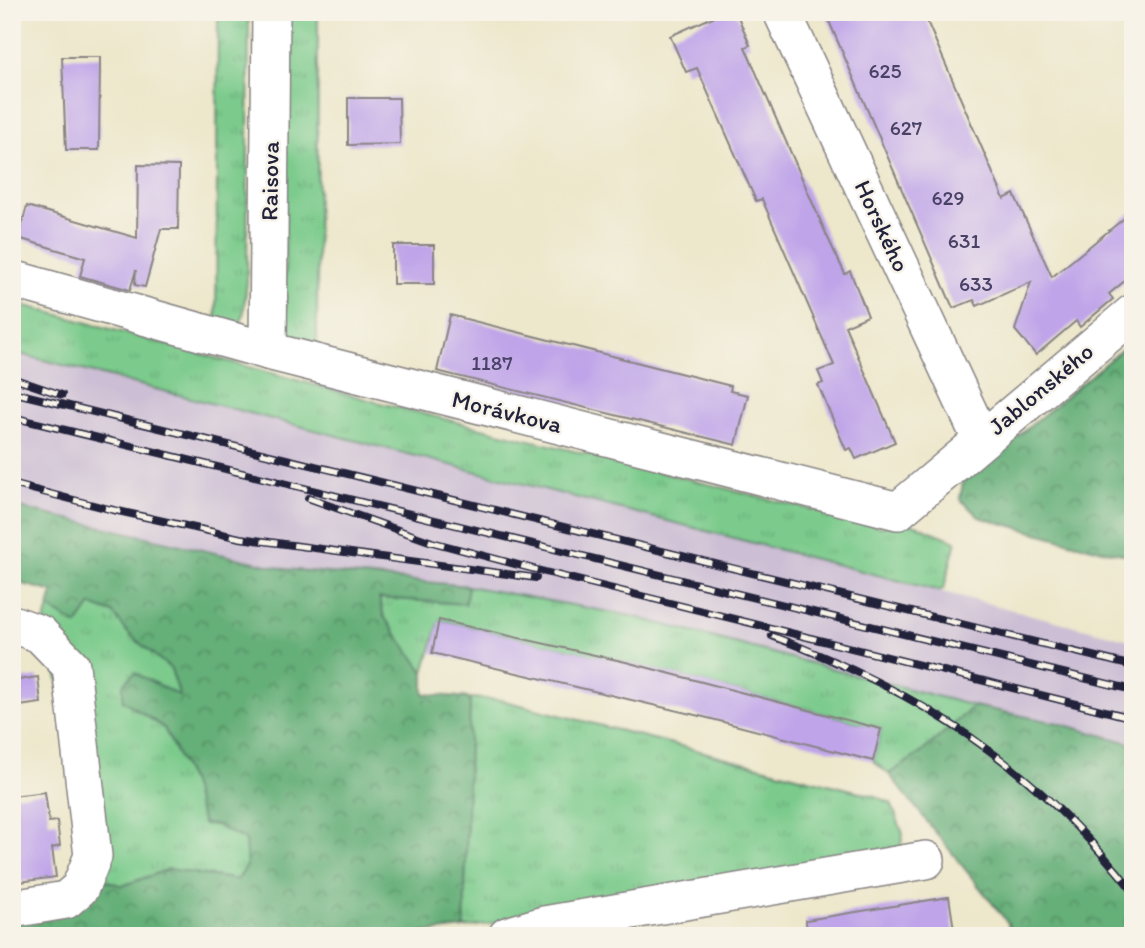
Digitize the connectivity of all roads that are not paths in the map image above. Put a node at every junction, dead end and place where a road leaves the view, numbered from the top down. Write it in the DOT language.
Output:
graph roads {
  1 [pos="271,12"];
  2 [pos="782,12"];
  3 [pos="12,279"];
  4 [pos="1133,313"];
  5 [pos="268,351"];
  6 [pos="981,439"];
  7 [pos="12,624"];
  8 [pos="926,860"];
  9 [pos="12,909"];
  10 [pos="507,936"];
  1 -- 5 [label="street, Raisova"];
  2 -- 6 [label="street, Horského"];
  3 -- 5 [label="street, Morávkova"];
  4 -- 6 [label="street, Jablonského"];
  5 -- 6 [label="street, Morávkova"];
  7 -- 9 [label="street"];
  8 -- 10 [label="street"];
}
